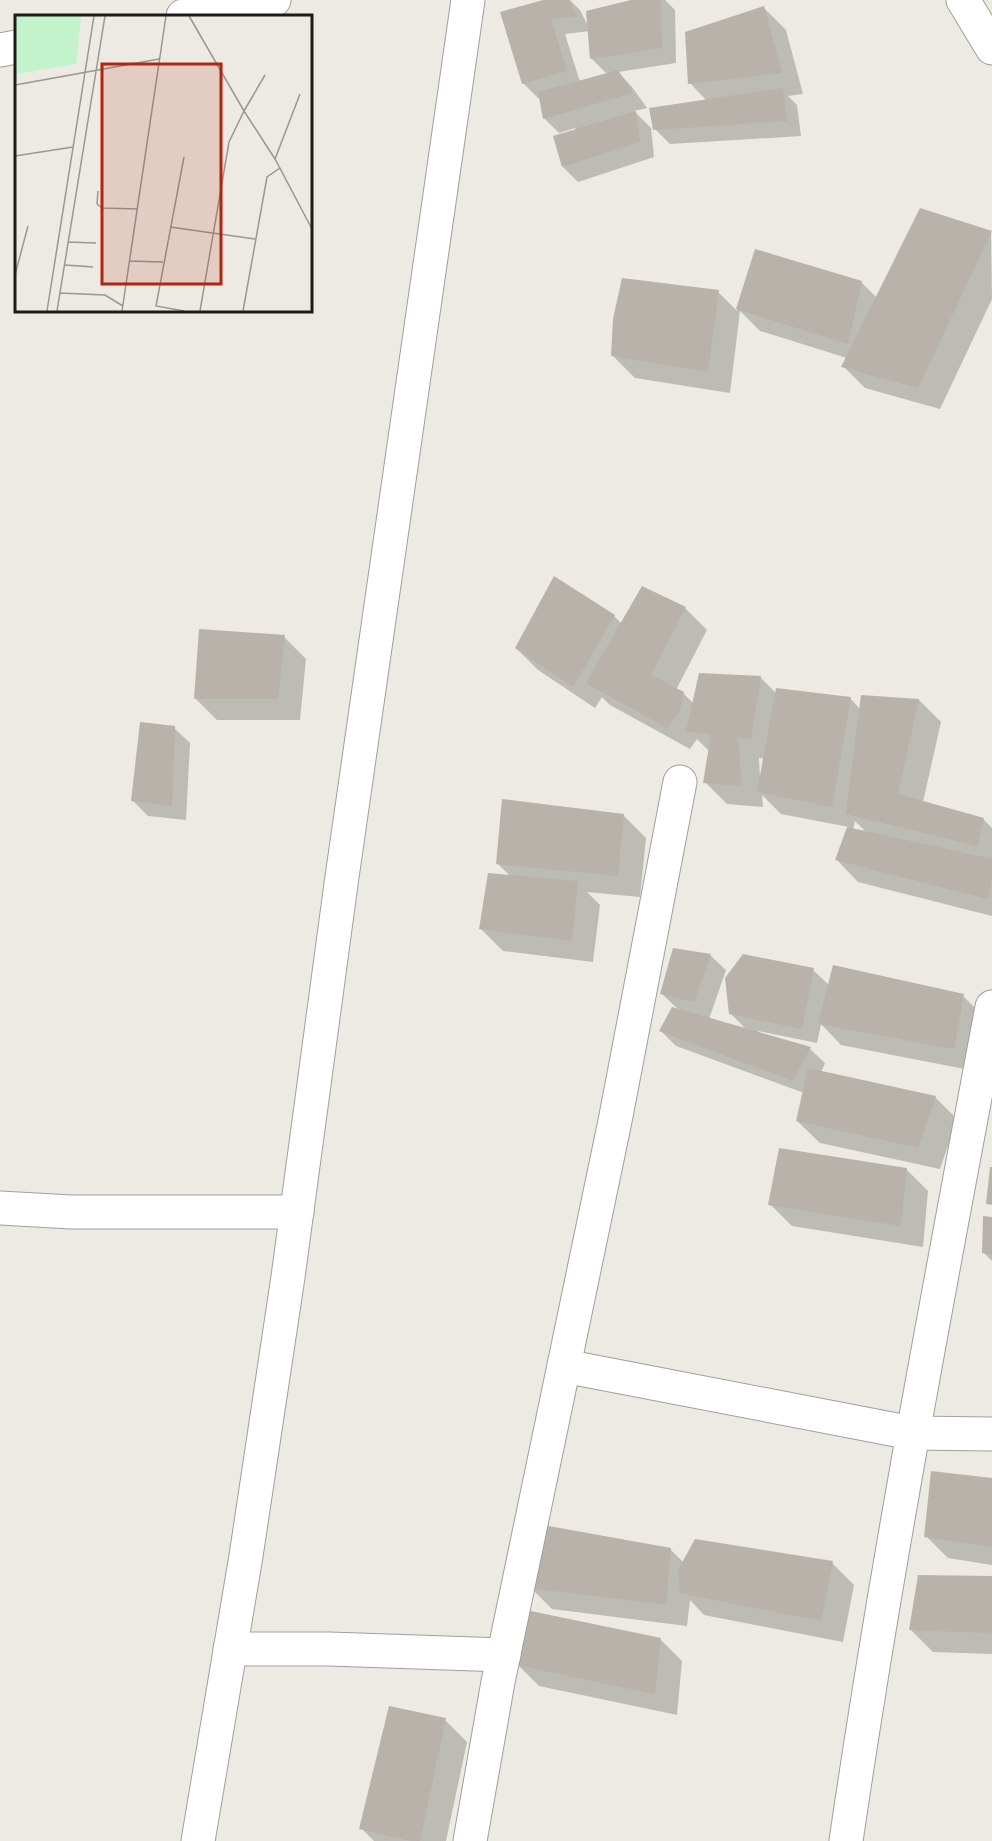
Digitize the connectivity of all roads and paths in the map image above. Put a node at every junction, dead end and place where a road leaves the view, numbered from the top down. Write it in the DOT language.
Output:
graph roads {
  1 [pos="274,0"];
  2 [pos="468,0"];
  3 [pos="963,0"];
  4 [pos="189,15"];
  5 [pos="15,47"];
  6 [pos="992,48"];
  7 [pos="0,50"];
  8 [pos="680,782"];
  9 [pos="992,1006"];
  10 [pos="0,1208"];
  11 [pos="297,1212"];
  12 [pos="564,1366"];
  13 [pos="912,1433"];
  14 [pos="992,1434"];
  15 [pos="230,1649"];
  16 [pos="504,1655"];
  17 [pos="198,1841"];
  18 [pos="470,1841"];
  19 [pos="846,1841"];
  1 -- 4 [label="street"];
  2 -- 11 [label="street"];
  3 -- 6 [label="street"];
  5 -- 7 [label="street"];
  8 -- 12 [label="street"];
  9 -- 13 [label="street"];
  10 -- 11 [label="street"];
  11 -- 15 [label="street"];
  12 -- 13 [label="street"];
  12 -- 16 [label="street"];
  13 -- 14 [label="street"];
  13 -- 19 [label="street"];
  15 -- 16 [label="street"];
  15 -- 17 [label="street"];
  16 -- 18 [label="street"];
}
